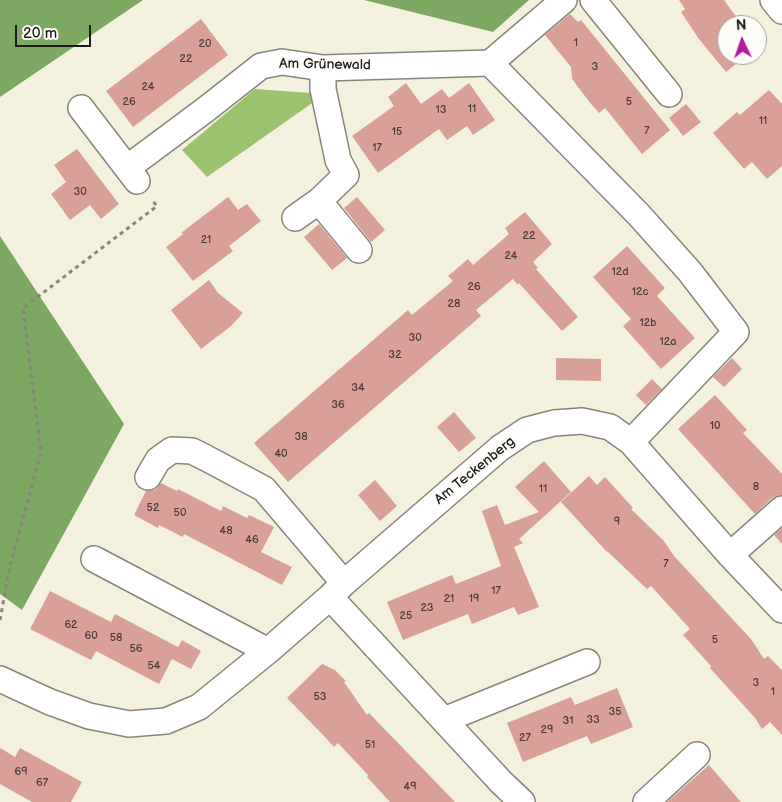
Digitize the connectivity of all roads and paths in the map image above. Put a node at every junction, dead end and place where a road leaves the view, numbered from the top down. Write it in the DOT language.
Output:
graph roads {
  1 [pos="564,0"];
  2 [pos="593,0"];
  3 [pos="773,0"];
  4 [pos="782,11"];
  5 [pos="490,62"];
  6 [pos="323,68"];
  7 [pos="669,94"];
  8 [pos="81,108"];
  9 [pos="132,175"];
  10 [pos="319,201"];
  11 [pos="295,218"];
  12 [pos="359,250"];
  13 [pos="631,442"];
  14 [pos="148,477"];
  15 [pos="782,509"];
  16 [pos="730,555"];
  17 [pos="94,559"];
  18 [pos="337,590"];
  19 [pos="782,610"];
  20 [pos="0,620"];
  21 [pos="268,651"];
  22 [pos="587,662"];
  23 [pos="0,679"];
  24 [pos="444,720"];
  25 [pos="697,755"];
  26 [pos="522,802"];
  27 [pos="646,802"];
  1 -- 5 [label="street"];
  2 -- 7 [label="street"];
  3 -- 4 [label="street"];
  5 -- 6 [label="street, Am Grünewald"];
  5 -- 13 [label="street"];
  6 -- 9 [label="street, Am Grünewald"];
  6 -- 10 [label="street"];
  8 -- 9 [label="street"];
  9 -- 20 [label="path"];
  10 -- 11 [label="street"];
  10 -- 12 [label="street"];
  13 -- 16 [label="street, Am Teckenberg"];
  13 -- 18 [label="street, Am Teckenberg"];
  14 -- 18 [label="street"];
  15 -- 16 [label="street"];
  16 -- 19 [label="street, Am Teckenberg"];
  17 -- 21 [label="street"];
  18 -- 21 [label="street, Am Teckenberg"];
  18 -- 24 [label="street"];
  21 -- 23 [label="street, Am Teckenberg"];
  22 -- 24 [label="street"];
  24 -- 26 [label="street"];
  25 -- 27 [label="street"];
}
